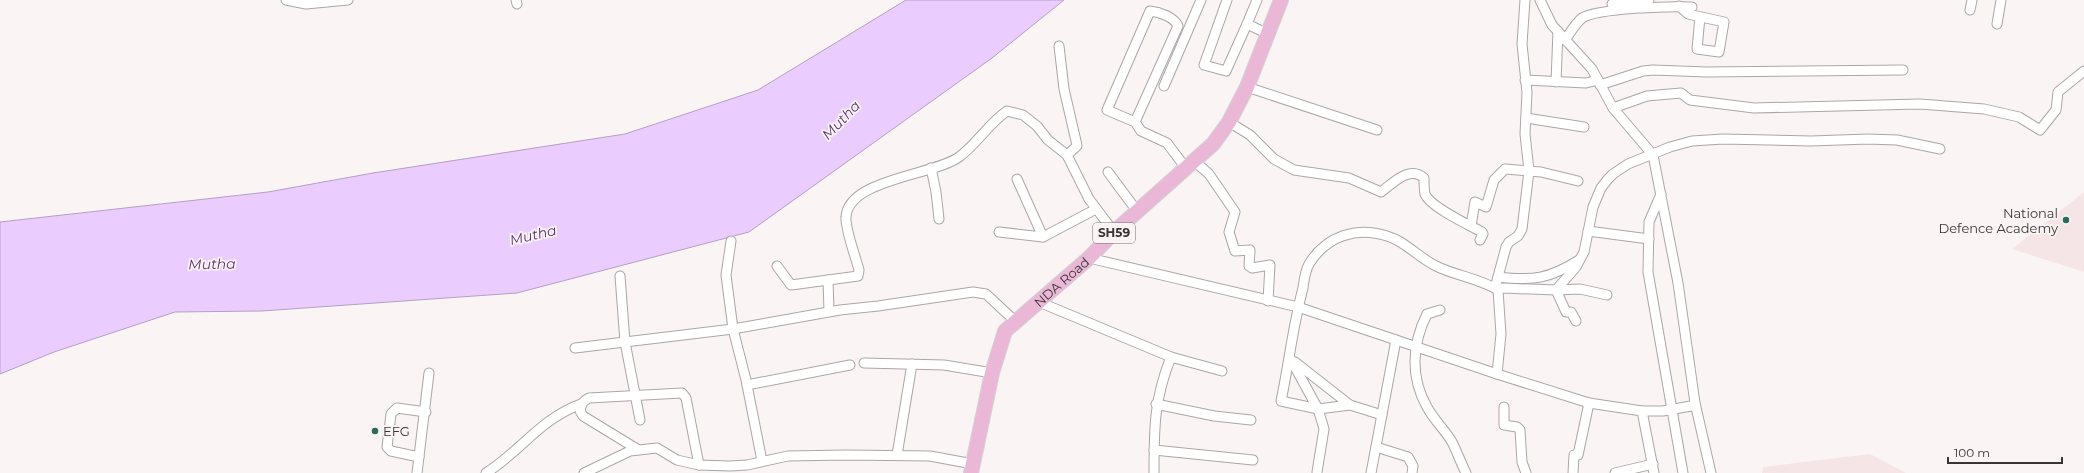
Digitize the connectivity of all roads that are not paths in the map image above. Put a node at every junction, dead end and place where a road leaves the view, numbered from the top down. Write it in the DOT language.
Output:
graph roads {
  1 [pos="286,0"];
  2 [pos="348,0"];
  3 [pos="1201,0"];
  4 [pos="1227,0"];
  5 [pos="1257,0"];
  6 [pos="1281,0"];
  7 [pos="1525,0"];
  8 [pos="1540,0"];
  9 [pos="1649,0"];
  10 [pos="1972,0"];
  11 [pos="2001,0"];
  12 [pos="1675,4"];
  13 [pos="1612,5"];
  14 [pos="1692,7"];
  15 [pos="1970,10"];
  16 [pos="1700,17"];
  17 [pos="1247,24"];
  18 [pos="1997,24"];
  19 [pos="1558,31"];
  20 [pos="1268,34"];
  21 [pos="1565,40"];
  22 [pos="1059,46"];
  23 [pos="1903,70"];
  24 [pos="2084,71"];
  25 [pos="1525,80"];
  26 [pos="1556,82"];
  27 [pos="1599,83"];
  28 [pos="1164,86"];
  29 [pos="1247,86"];
  30 [pos="1613,108"];
  31 [pos="1526,118"];
  32 [pos="1135,122"];
  33 [pos="1229,122"];
  34 [pos="1584,127"];
  35 [pos="1377,130"];
  36 [pos="1940,149"];
  37 [pos="1067,155"];
  38 [pos="1653,155"];
  39 [pos="1189,164"];
  40 [pos="930,168"];
  41 [pos="1529,171"];
  42 [pos="1108,172"];
  43 [pos="1017,179"];
  44 [pos="1578,181"];
  45 [pos="1662,193"];
  46 [pos="1096,209"];
  47 [pos="1137,211"];
  48 [pos="939,220"];
  49 [pos="1471,226"];
  50 [pos="1588,231"];
  51 [pos="998,232"];
  52 [pos="1114,232"];
  53 [pos="1043,237"];
  54 [pos="1649,239"];
  55 [pos="1480,240"];
  56 [pos="731,241"];
  57 [pos="1088,258"];
  58 [pos="1580,259"];
  59 [pos="777,266"];
  60 [pos="620,276"];
  61 [pos="1498,277"];
  62 [pos="828,280"];
  63 [pos="1497,289"];
  64 [pos="1556,290"];
  65 [pos="1607,295"];
  66 [pos="1268,301"];
  67 [pos="1039,302"];
  68 [pos="1298,307"];
  69 [pos="1440,310"];
  70 [pos="829,311"];
  71 [pos="1016,321"];
  72 [pos="1576,321"];
  73 [pos="733,329"];
  74 [pos="1396,340"];
  75 [pos="625,342"];
  76 [pos="1416,347"];
  77 [pos="574,348"];
  78 [pos="1171,357"];
  79 [pos="1290,358"];
  80 [pos="864,363"];
  81 [pos="912,364"];
  82 [pos="850,365"];
  83 [pos="1222,371"];
  84 [pos="429,373"];
  85 [pos="992,374"];
  86 [pos="1497,374"];
  87 [pos="747,385"];
  88 [pos="635,395"];
  89 [pos="1589,403"];
  90 [pos="1695,403"];
  91 [pos="581,404"];
  92 [pos="1156,404"];
  93 [pos="1350,405"];
  94 [pos="1504,407"];
  95 [pos="1318,409"];
  96 [pos="1671,410"];
  97 [pos="1642,411"];
  98 [pos="426,412"];
  99 [pos="1382,415"];
  100 [pos="640,420"];
  101 [pos="1251,420"];
  102 [pos="1376,447"];
  103 [pos="637,449"];
  104 [pos="1154,450"];
  105 [pos="897,455"];
  106 [pos="419,457"];
  107 [pos="1253,460"];
  108 [pos="762,461"];
  109 [pos="699,466"];
  110 [pos="747,469"];
  111 [pos="972,469"];
  112 [pos="1653,469"];
  113 [pos="1317,472"];
  114 [pos="418,473"];
  115 [pos="486,473"];
  116 [pos="584,473"];
  117 [pos="1154,473"];
  118 [pos="1371,473"];
  119 [pos="1412,473"];
  120 [pos="1466,473"];
  121 [pos="1526,473"];
  122 [pos="1572,473"];
  123 [pos="1616,473"];
  124 [pos="1683,473"];
  125 [pos="1711,473"];
  1 -- 2 [label="street"];
  3 -- 28 [label="street"];
  4 -- 17 [label="street"];
  5 -- 17 [label="street"];
  6 -- 20 [label="main road, NDA Road / SH59"];
  7 -- 25 [label="street"];
  8 -- 19 [label="street"];
  9 -- 13 [label="street"];
  10 -- 15 [label="street"];
  11 -- 18 [label="street"];
  12 -- 13 [label="street"];
  12 -- 14 [label="street"];
  12 -- 16 [label="street"];
  13 -- 21 [label="street"];
  17 -- 20 [label="street"];
  19 -- 21 [label="street"];
  19 -- 26 [label="street"];
  20 -- 29 [label="main road, NDA Road / SH59"];
  21 -- 27 [label="street"];
  22 -- 37 [label="street"];
  23 -- 27 [label="street"];
  24 -- 30 [label="street"];
  25 -- 26 [label="street"];
  25 -- 31 [label="street"];
  26 -- 27 [label="street"];
  27 -- 30 [label="street"];
  29 -- 33 [label="main road, NDA Road / SH59"];
  29 -- 35 [label="street"];
  30 -- 38 [label="street"];
  31 -- 34 [label="street"];
  31 -- 41 [label="street"];
  32 -- 32 [label="street"];
  32 -- 39 [label="street"];
  33 -- 39 [label="main road, NDA Road / SH59"];
  33 -- 49 [label="street"];
  36 -- 38 [label="street"];
  37 -- 40 [label="street"];
  37 -- 46 [label="street"];
  38 -- 45 [label="street"];
  38 -- 50 [label="street"];
  39 -- 47 [label="main road, NDA Road / SH59"];
  39 -- 66 [label="street"];
  40 -- 48 [label="street"];
  40 -- 62 [label="street"];
  41 -- 44 [label="street"];
  41 -- 49 [label="street"];
  41 -- 61 [label="street"];
  42 -- 47 [label="street"];
  43 -- 53 [label="street"];
  45 -- 54 [label="street"];
  45 -- 90 [label="street"];
  46 -- 52 [label="street"];
  46 -- 53 [label="street"];
  47 -- 52 [label="main road, NDA Road / SH59"];
  49 -- 55 [label="street"];
  50 -- 54 [label="street"];
  50 -- 58 [label="street"];
  51 -- 53 [label="street"];
  52 -- 57 [label="main road, NDA Road / SH59"];
  54 -- 96 [label="street"];
  56 -- 73 [label="street"];
  57 -- 66 [label="street"];
  57 -- 67 [label="main road, NDA Road / SH59"];
  58 -- 61 [label="street"];
  58 -- 64 [label="street"];
  59 -- 62 [label="street"];
  60 -- 75 [label="street"];
  61 -- 63 [label="street"];
  62 -- 70 [label="street"];
  63 -- 64 [label="street"];
  63 -- 68 [label="street"];
  63 -- 86 [label="street"];
  64 -- 65 [label="street"];
  64 -- 72 [label="street"];
  66 -- 68 [label="street"];
  67 -- 71 [label="main road, NDA Road / SH59"];
  67 -- 78 [label="street"];
  68 -- 74 [label="street"];
  68 -- 79 [label="street"];
  69 -- 76 [label="street"];
  70 -- 71 [label="street"];
  70 -- 73 [label="street"];
  71 -- 85 [label="main road, NDA Road / SH59"];
  73 -- 75 [label="street"];
  73 -- 87 [label="street"];
  74 -- 76 [label="street"];
  74 -- 99 [label="street"];
  75 -- 77 [label="street"];
  75 -- 88 [label="street"];
  76 -- 86 [label="street"];
  76 -- 120 [label="street"];
  78 -- 83 [label="street"];
  78 -- 92 [label="street"];
  79 -- 93 [label="street"];
  79 -- 95 [label="street"];
  79 -- 95 [label="street"];
  80 -- 81 [label="street"];
  81 -- 85 [label="street"];
  81 -- 105 [label="street"];
  82 -- 87 [label="street"];
  84 -- 98 [label="street"];
  85 -- 111 [label="main road, NDA Road / SH59"];
  86 -- 89 [label="street"];
  87 -- 108 [label="street"];
  88 -- 91 [label="street"];
  88 -- 100 [label="street"];
  88 -- 109 [label="street"];
  89 -- 97 [label="street"];
  89 -- 122 [label="street"];
  90 -- 96 [label="street"];
  90 -- 125 [label="street"];
  91 -- 103 [label="street"];
  91 -- 115 [label="street"];
  92 -- 101 [label="street"];
  92 -- 104 [label="street"];
  93 -- 95 [label="street"];
  93 -- 99 [label="street"];
  94 -- 121 [label="street"];
  95 -- 113 [label="street"];
  96 -- 97 [label="street"];
  96 -- 124 [label="street"];
  97 -- 112 [label="street"];
  98 -- 106 [label="street"];
  98 -- 106 [label="street"];
  99 -- 102 [label="street"];
  102 -- 118 [label="street"];
  102 -- 119 [label="street"];
  103 -- 109 [label="street"];
  103 -- 116 [label="street"];
  104 -- 107 [label="street"];
  104 -- 117 [label="street"];
  105 -- 108 [label="street"];
  105 -- 111 [label="street"];
  106 -- 114 [label="street"];
  108 -- 110 [label="street"];
  109 -- 110 [label="street"];
  112 -- 123 [label="street"];
}
